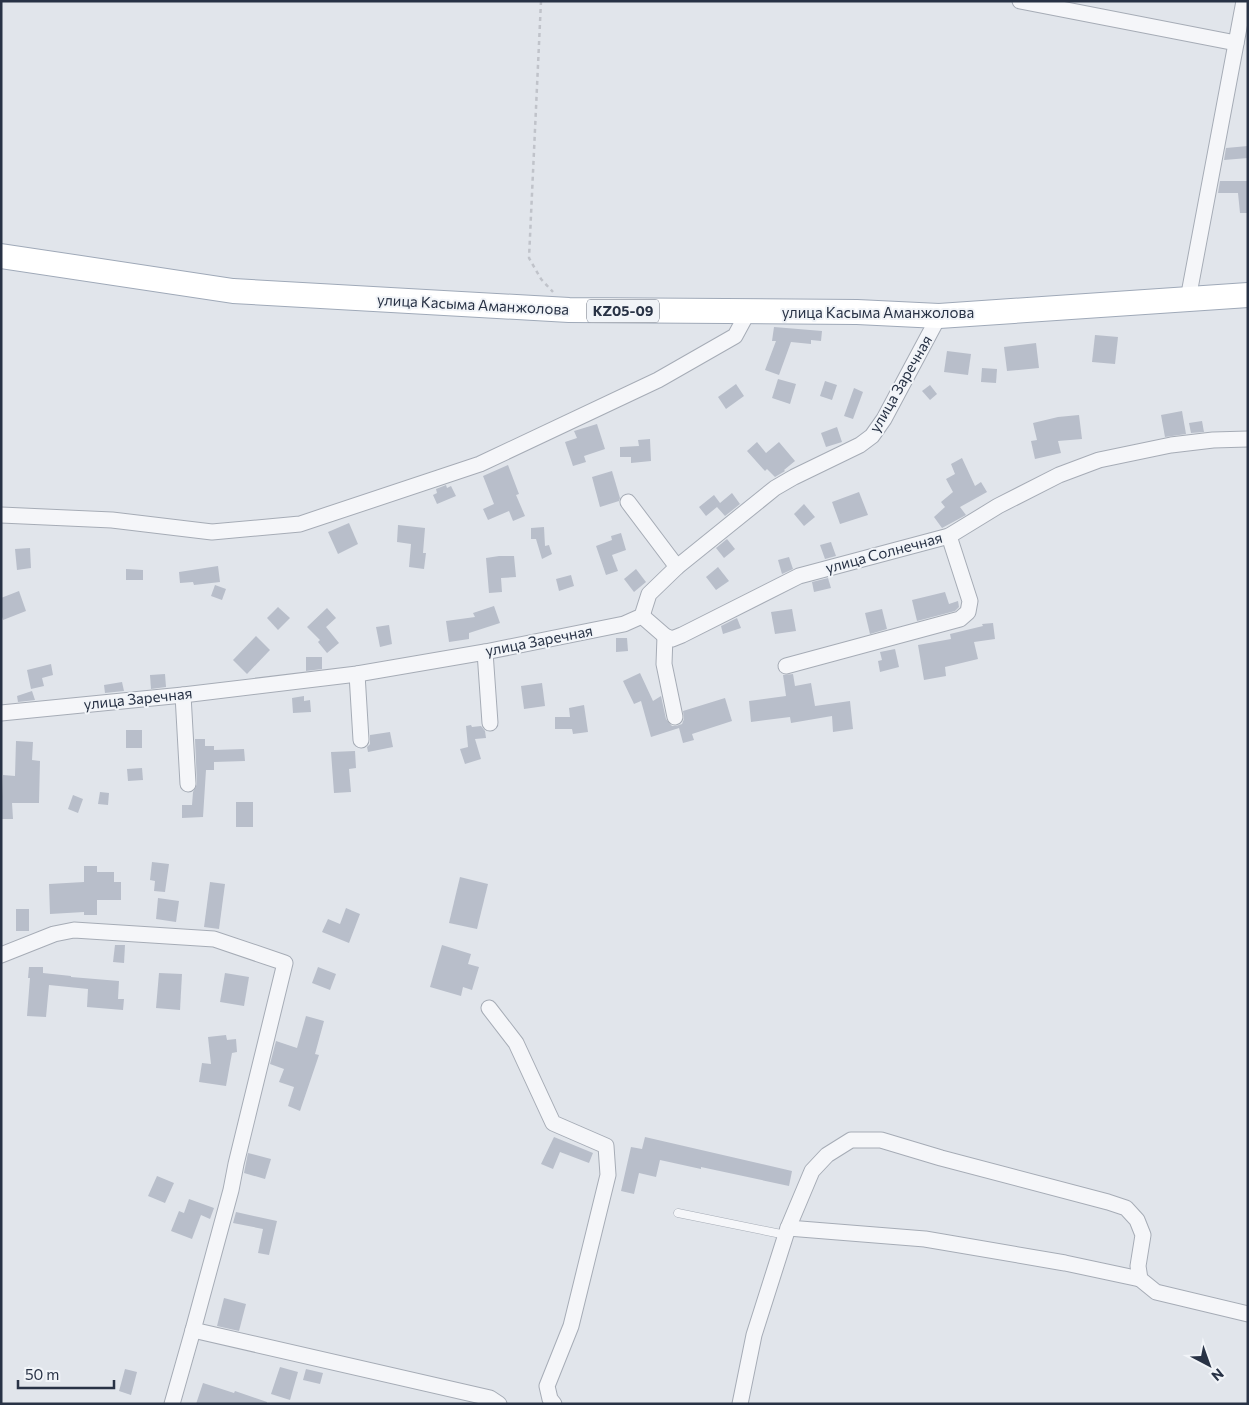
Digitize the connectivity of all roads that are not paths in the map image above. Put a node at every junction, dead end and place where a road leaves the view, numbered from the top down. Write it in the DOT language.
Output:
graph roads {
  1 [pos="1020,1"];
  2 [pos="1244,1"];
  3 [pos="1236,43"];
  4 [pos="1,256"];
  5 [pos="1248,295"];
  6 [pos="1188,299"];
  7 [pos="748,312"];
  8 [pos="939,316"];
  9 [pos="1248,439"];
  10 [pos="628,502"];
  11 [pos="1,515"];
  12 [pos="949,536"];
  13 [pos="677,567"];
  14 [pos="642,616"];
  15 [pos="665,636"];
  16 [pos="485,652"];
  17 [pos="786,666"];
  18 [pos="357,674"];
  19 [pos="183,695"];
  20 [pos="1,713"];
  21 [pos="675,717"];
  22 [pos="490,723"];
  23 [pos="361,740"];
  24 [pos="188,784"];
  25 [pos="1,955"];
  26 [pos="489,1008"];
  27 [pos="678,1213"];
  28 [pos="787,1232"];
  29 [pos="1140,1279"];
  30 [pos="1248,1314"];
  31 [pos="193,1330"];
  32 [pos="172,1404"];
  33 [pos="499,1404"];
  34 [pos="554,1404"];
  35 [pos="740,1404"];
  1 -- 3 [label="street"];
  2 -- 3 [label="street"];
  3 -- 6 [label="street"];
  4 -- 7 [label="main road, улица Касыма Аманжолова / KZ05-09"];
  5 -- 6 [label="main road, улица Касыма Аманжолова / KZ05-09"];
  6 -- 8 [label="main road, улица Касыма Аманжолова / KZ05-09"];
  7 -- 8 [label="main road, улица Касыма Аманжолова / KZ05-09"];
  7 -- 11 [label="street"];
  8 -- 13 [label="street, улица Заречная"];
  9 -- 12 [label="street, улица Солнечная"];
  10 -- 13 [label="street"];
  12 -- 15 [label="street, улица Солнечная"];
  12 -- 17 [label="street"];
  13 -- 14 [label="street, улица Заречная"];
  14 -- 15 [label="street"];
  14 -- 16 [label="street, улица Заречная"];
  15 -- 21 [label="street"];
  16 -- 18 [label="street, улица Заречная"];
  16 -- 22 [label="street"];
  18 -- 19 [label="street, улица Заречная"];
  18 -- 23 [label="street"];
  19 -- 20 [label="street, улица Заречная"];
  19 -- 24 [label="street"];
  25 -- 31 [label="street"];
  26 -- 34 [label="street"];
  27 -- 28 [label="lane"];
  28 -- 29 [label="street"];
  28 -- 29 [label="street"];
  28 -- 35 [label="street"];
  29 -- 30 [label="street"];
  31 -- 32 [label="street"];
  31 -- 33 [label="street"];
}
